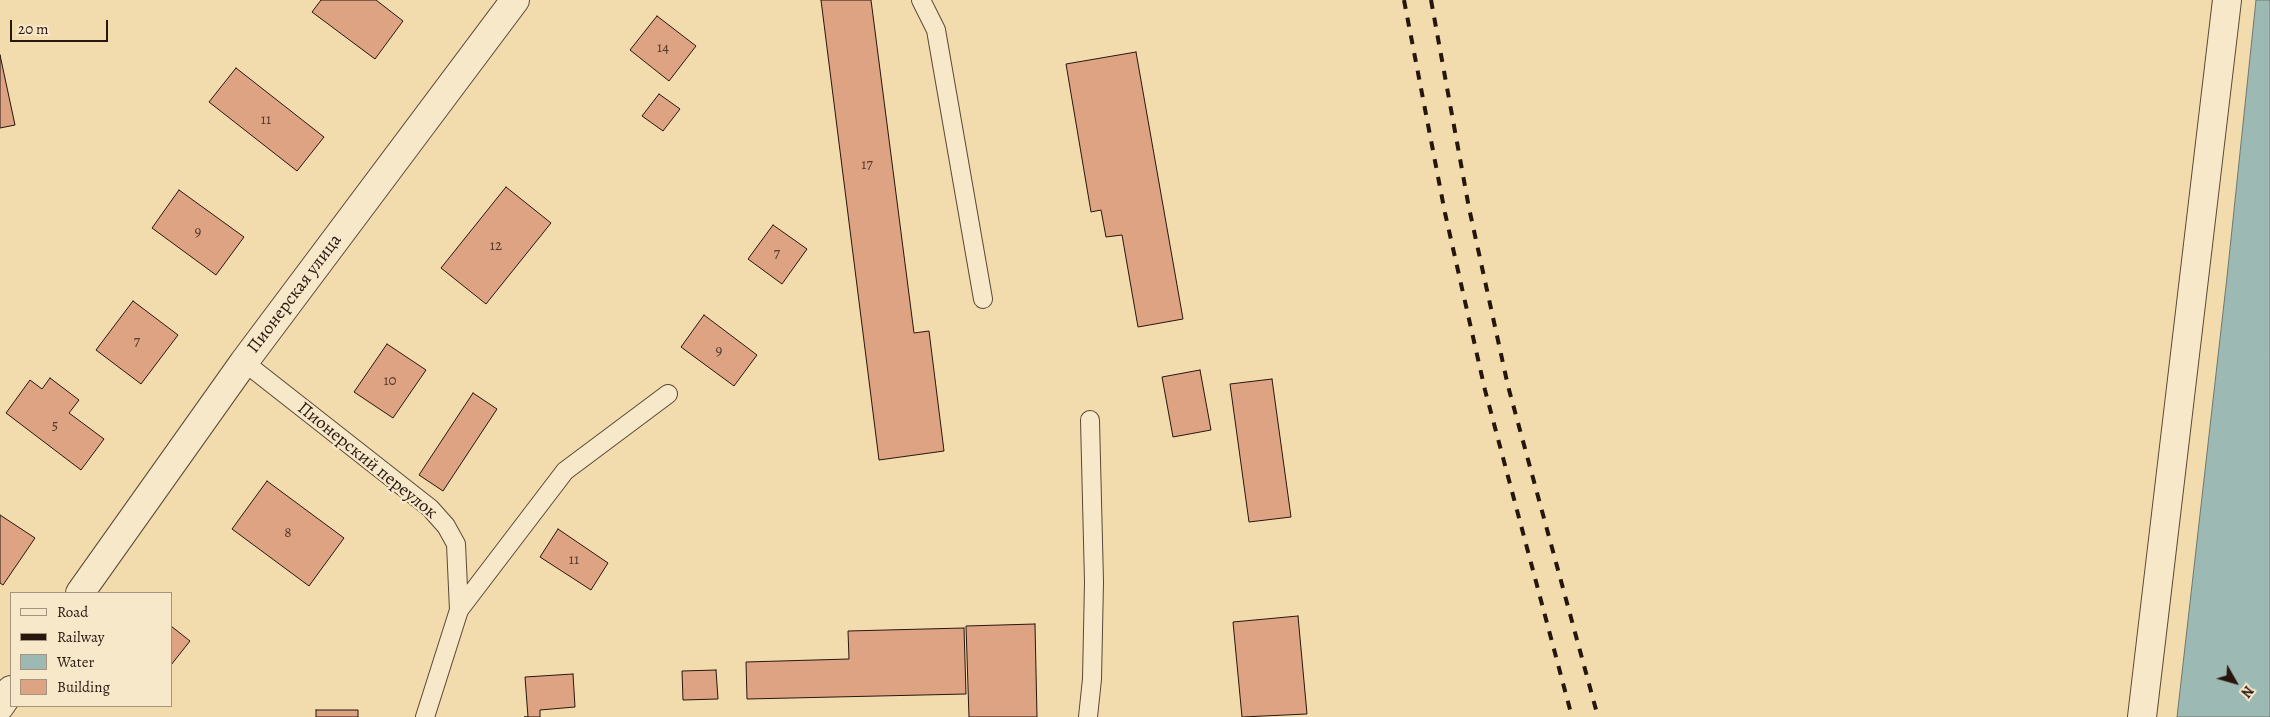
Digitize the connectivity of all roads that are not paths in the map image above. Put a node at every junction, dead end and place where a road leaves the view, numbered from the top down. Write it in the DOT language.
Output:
graph roads {
  1 [pos="516,0"];
  2 [pos="921,0"];
  3 [pos="2227,0"];
  4 [pos="984,299"];
  5 [pos="244,362"];
  6 [pos="668,394"];
  7 [pos="1090,420"];
  8 [pos="81,592"];
  9 [pos="460,610"];
  10 [pos="10,691"];
  11 [pos="0,706"];
  12 [pos="425,717"];
  13 [pos="1088,717"];
  14 [pos="2142,717"];
  1 -- 5 [label="street, Пионерская улица"];
  2 -- 4 [label="lane"];
  3 -- 14 [label="street"];
  5 -- 8 [label="street, Пионерская улица"];
  5 -- 9 [label="lane, Пионерский переулок"];
  6 -- 9 [label="lane, Пионерский переулок"];
  7 -- 13 [label="lane"];
  9 -- 12 [label="lane, Пионерский переулок"];
  10 -- 11 [label="street"];
}
